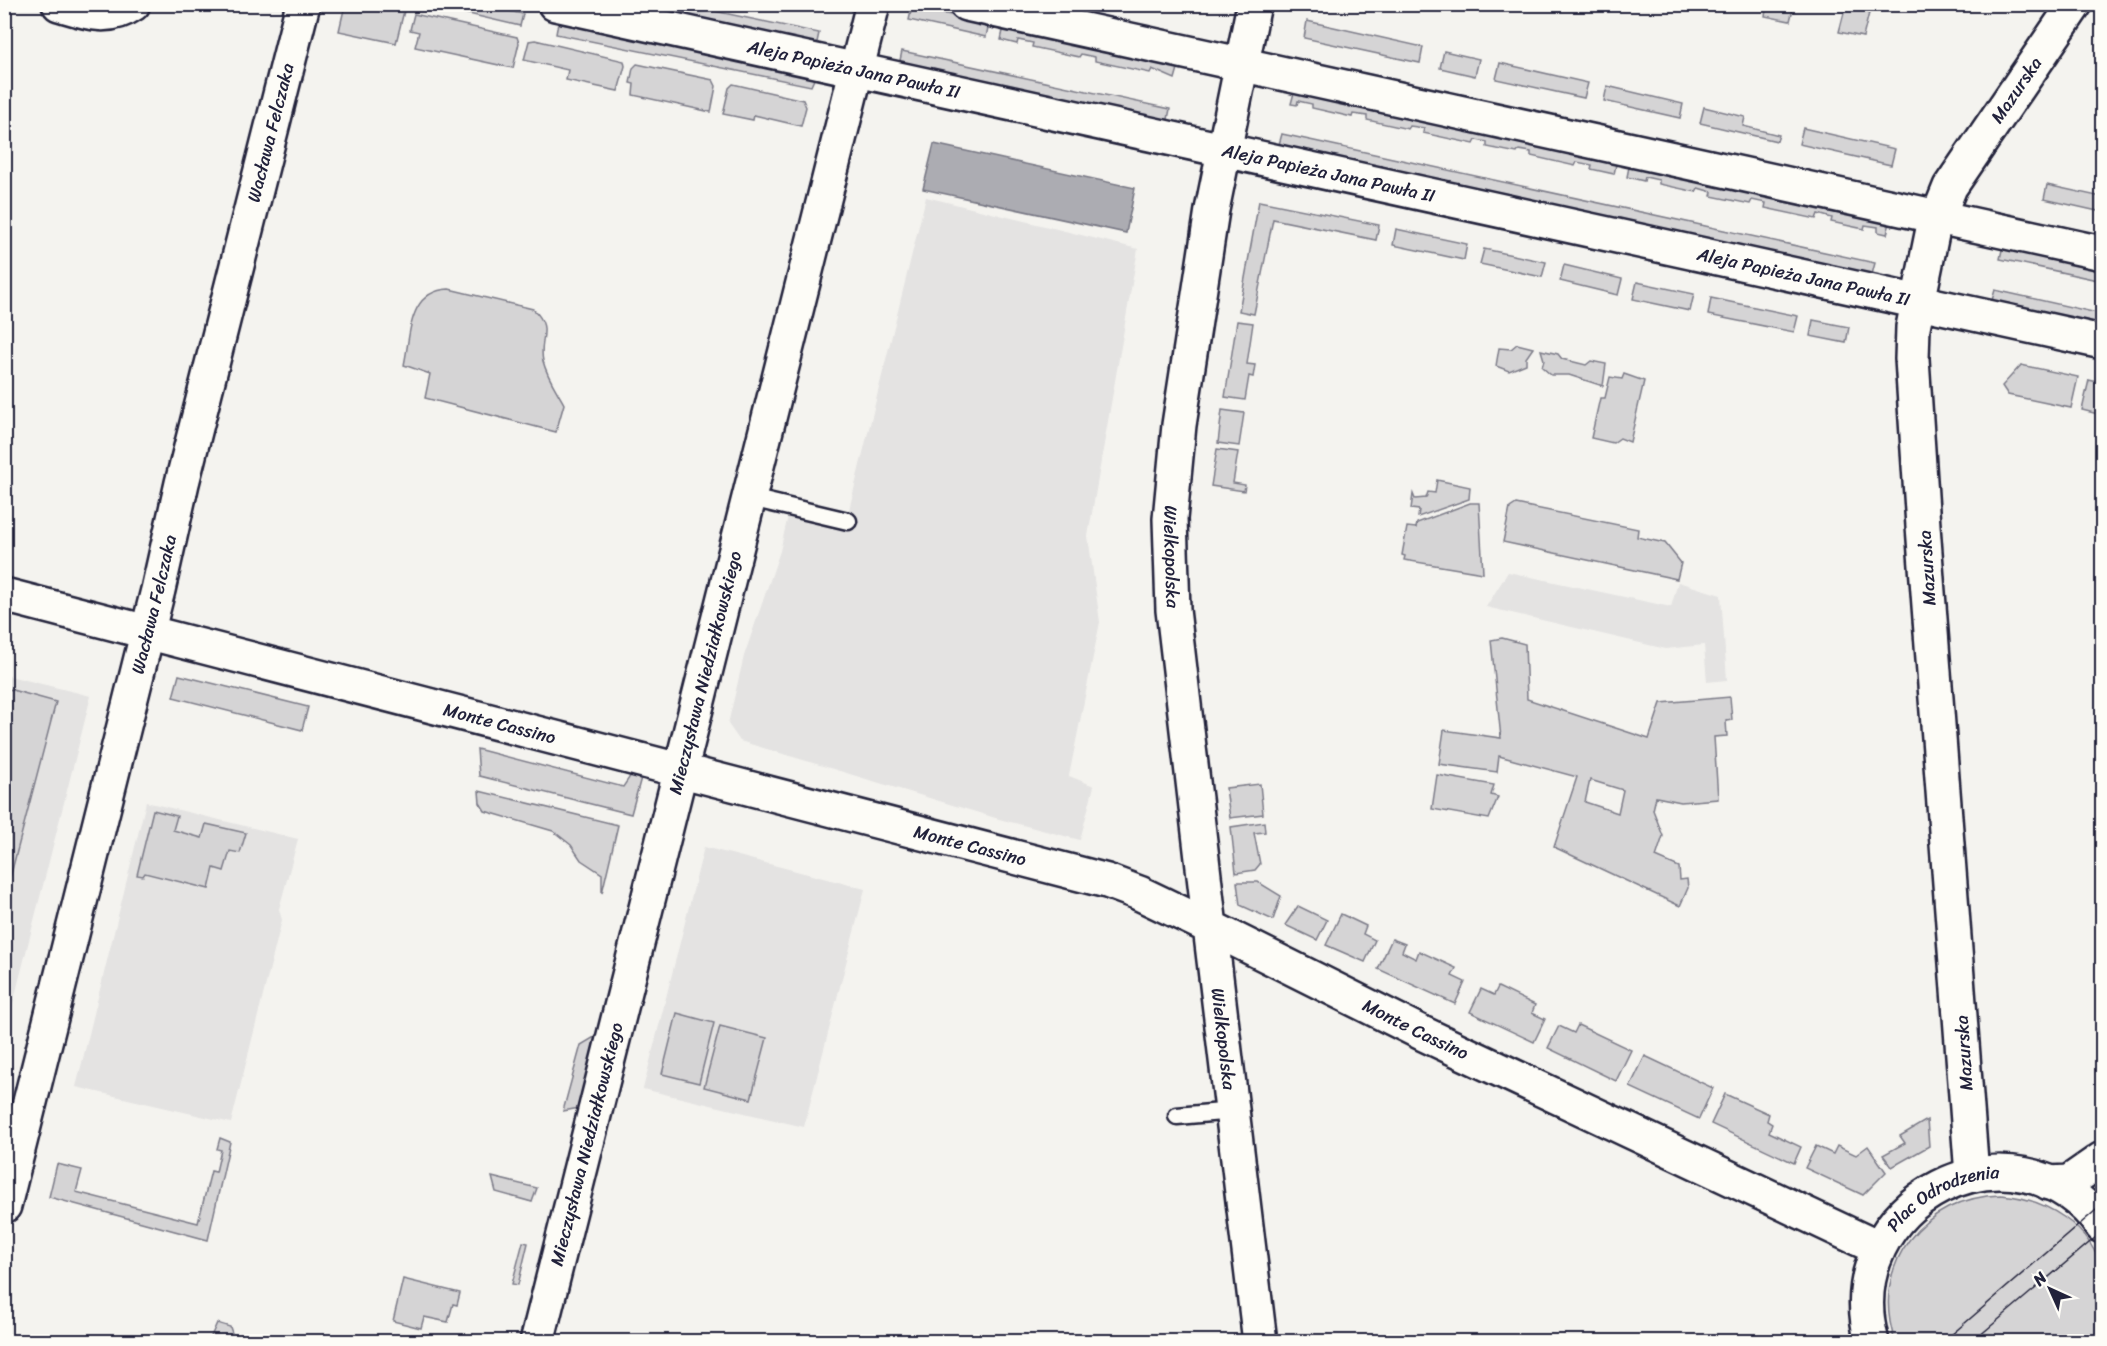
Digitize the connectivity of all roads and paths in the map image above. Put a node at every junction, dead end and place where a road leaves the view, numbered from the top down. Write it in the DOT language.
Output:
graph roads {
  1 [pos="59,4"];
  2 [pos="133,4"];
  3 [pos="303,4"];
  4 [pos="555,4"];
  5 [pos="873,4"];
  6 [pos="966,4"];
  7 [pos="1254,4"];
  8 [pos="2075,4"];
  9 [pos="1242,64"];
  10 [pos="857,70"];
  11 [pos="1223,150"];
  12 [pos="1937,216"];
  13 [pos="2103,252"];
  14 [pos="1917,302"];
  15 [pos="2103,342"];
  16 [pos="751,498"];
  17 [pos="848,521"];
  18 [pos="4,595"];
  19 [pos="148,632"];
  20 [pos="680,770"];
  21 [pos="1210,927"];
  22 [pos="1233,1111"];
  23 [pos="1177,1116"];
  24 [pos="2103,1159"];
  25 [pos="1972,1175"];
  26 [pos="2049,1183"];
  27 [pos="4,1206"];
  28 [pos="2103,1226"];
  29 [pos="1878,1248"];
  30 [pos="1868,1336"];
  31 [pos="537,1341"];
  32 [pos="1260,1341"];
  1 -- 2 [label="street"];
  3 -- 19 [label="street, Wacława Felczaka"];
  4 -- 10 [label="street, Aleja Papieża Jana Pawła II"];
  5 -- 10 [label="street, Mieczysława Niedziałkowskiego"];
  6 -- 9 [label="street"];
  7 -- 9 [label="street, Wielkopolska"];
  8 -- 12 [label="street, Mazurska"];
  9 -- 11 [label="street, Wielkopolska"];
  9 -- 12 [label="street"];
  10 -- 11 [label="street, Aleja Papieża Jana Pawła II"];
  10 -- 16 [label="street, Mieczysława Niedziałkowskiego"];
  11 -- 14 [label="street, Aleja Papieża Jana Pawła II"];
  11 -- 21 [label="street, Wielkopolska"];
  12 -- 13 [label="street"];
  12 -- 14 [label="street, Mazurska"];
  14 -- 15 [label="street, Aleja Papieża Jana Pawła II"];
  14 -- 25 [label="street, Mazurska"];
  16 -- 17 [label="lane"];
  16 -- 20 [label="street, Mieczysława Niedziałkowskiego"];
  18 -- 19 [label="street, Monte Cassino"];
  19 -- 20 [label="street, Monte Cassino"];
  19 -- 27 [label="street, Wacława Felczaka"];
  20 -- 21 [label="street, Monte Cassino"];
  20 -- 31 [label="street, Mieczysława Niedziałkowskiego"];
  21 -- 22 [label="street, Wielkopolska"];
  21 -- 29 [label="street, Monte Cassino"];
  22 -- 23 [label="lane, Wielkopolska"];
  22 -- 32 [label="street, Wielkopolska"];
  24 -- 26 [label="street"];
  25 -- 26 [label="street, Plac Odrodzenia"];
  25 -- 29 [label="street, Plac Odrodzenia"];
  26 -- 28 [label="street, Plac Odrodzenia"];
  29 -- 30 [label="street, Plac Odrodzenia"];
}
